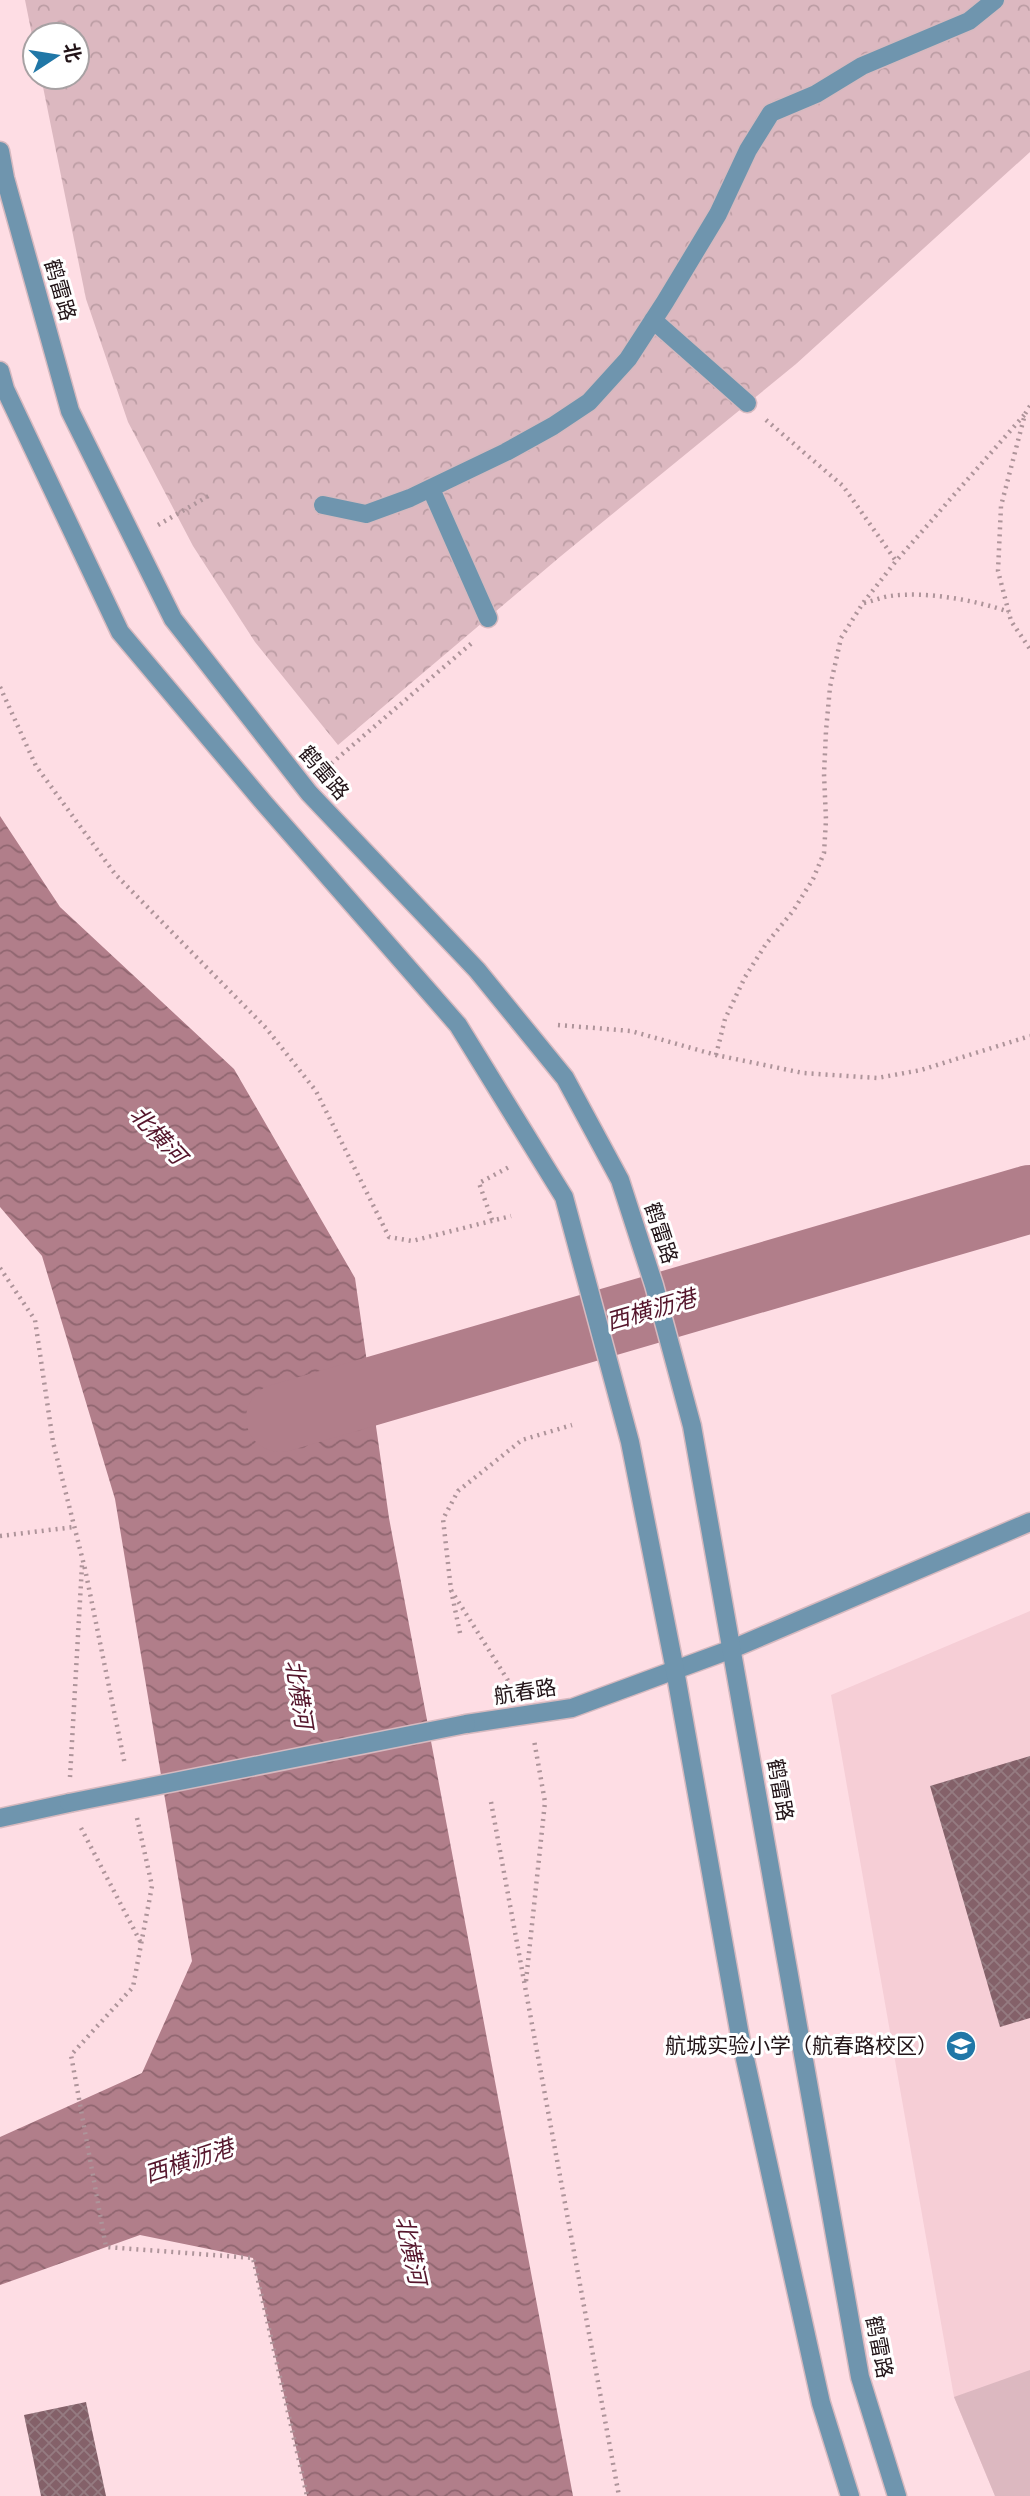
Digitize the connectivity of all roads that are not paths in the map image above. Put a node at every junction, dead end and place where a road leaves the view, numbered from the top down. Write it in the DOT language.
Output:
graph roads {
  1 [pos="995,0"];
  2 [pos="0,151"];
  3 [pos="653,320"];
  4 [pos="0,371"];
  5 [pos="747,404"];
  6 [pos="431,489"];
  7 [pos="323,505"];
  8 [pos="488,618"];
  9 [pos="1030,1522"];
  10 [pos="732,1649"];
  11 [pos="675,1670"];
  12 [pos="0,1818"];
  13 [pos="850,2496"];
  14 [pos="897,2496"];
  1 -- 3 [label="street"];
  2 -- 10 [label="street, 鹤雷路"];
  3 -- 5 [label="street"];
  3 -- 6 [label="street"];
  4 -- 11 [label="street"];
  6 -- 7 [label="street"];
  6 -- 8 [label="street"];
  9 -- 10 [label="street, 航春路"];
  10 -- 11 [label="street, 航春路"];
  10 -- 14 [label="street, 鹤雷路"];
  11 -- 12 [label="street, 航春路, bridge"];
  11 -- 13 [label="street"];
}
